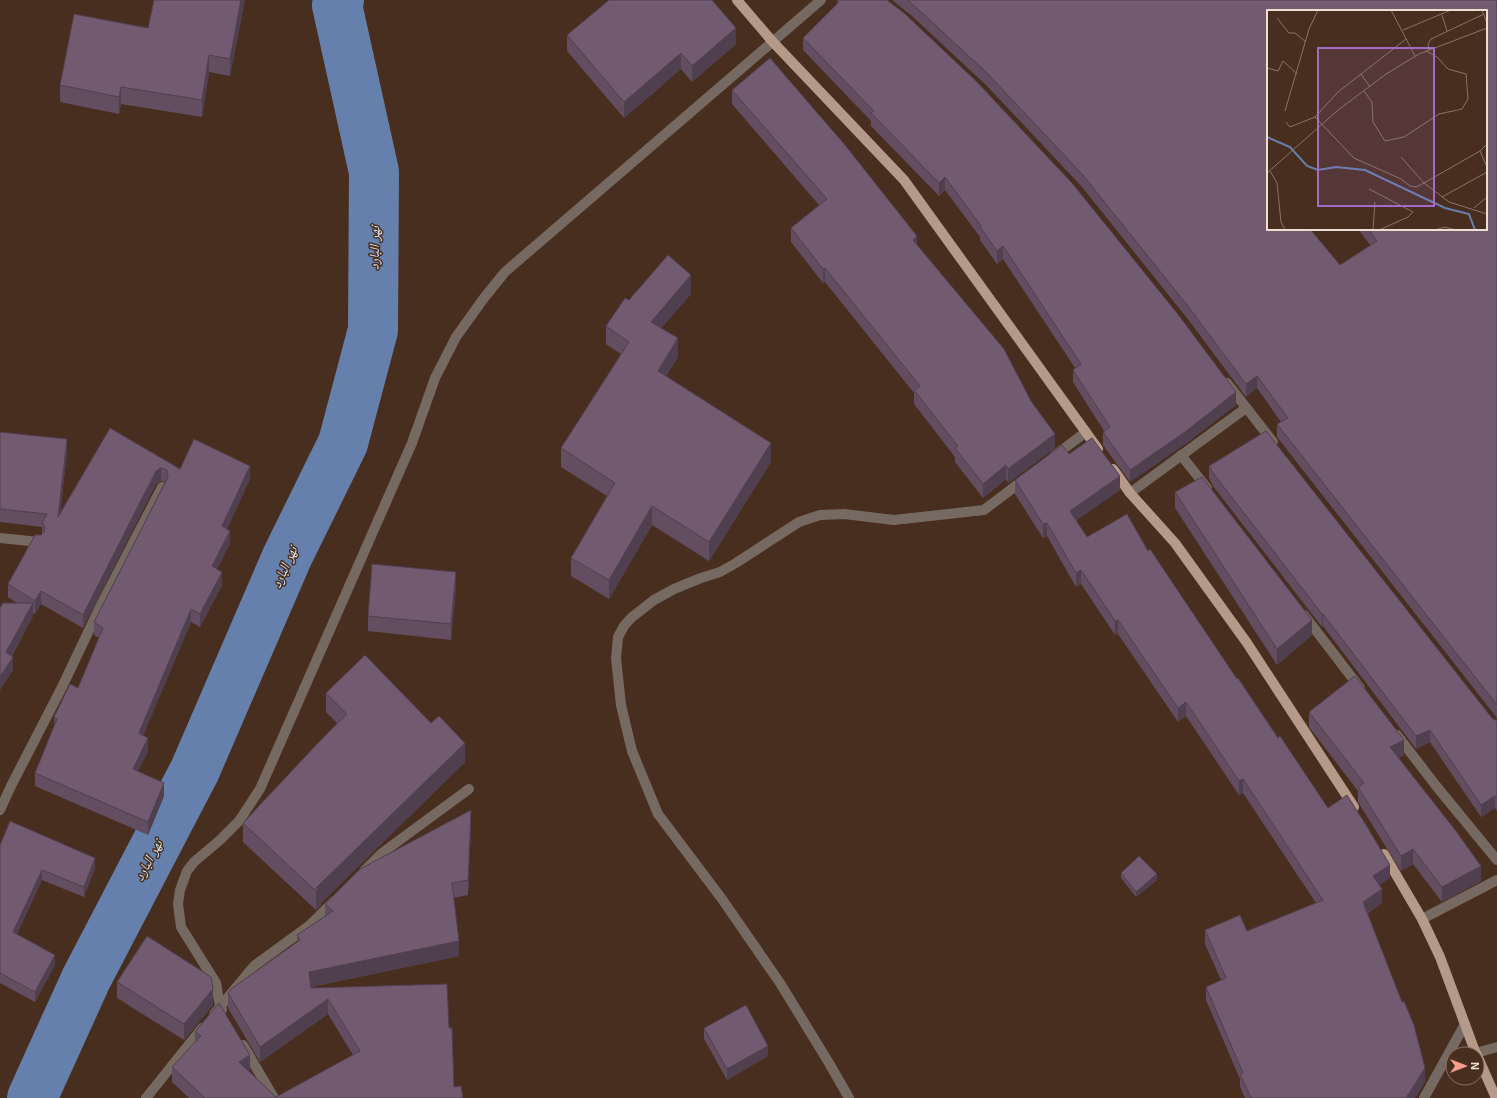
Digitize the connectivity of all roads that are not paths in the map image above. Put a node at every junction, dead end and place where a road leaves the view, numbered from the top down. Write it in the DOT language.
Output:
graph roads {
  1 [pos="737,0"];
  2 [pos="821,0"];
  3 [pos="772,41"];
  4 [pos="1223,378"];
  5 [pos="1246,408"];
  6 [pos="1086,432"];
  7 [pos="1281,452"];
  8 [pos="1181,455"];
  9 [pos="1045,464"];
  10 [pos="1033,473"];
  11 [pos="162,487"];
  12 [pos="1130,493"];
  13 [pos="1215,499"];
  14 [pos="0,538"];
  15 [pos="39,542"];
  16 [pos="1297,605"];
  17 [pos="1364,693"];
  18 [pos="1388,724"];
  19 [pos="469,789"];
  20 [pos="0,810"];
  21 [pos="1359,815"];
  22 [pos="1380,848"];
  23 [pos="1497,860"];
  24 [pos="1497,880"];
  25 [pos="354,881"];
  26 [pos="343,892"];
  27 [pos="1422,919"];
  28 [pos="220,1007"];
  29 [pos="228,1020"];
  30 [pos="1465,1024"];
  31 [pos="240,1040"];
  32 [pos="1474,1046"];
  33 [pos="1497,1047"];
  34 [pos="1485,1051"];
  35 [pos="1485,1073"];
  36 [pos="146,1098"];
  37 [pos="274,1098"];
  38 [pos="849,1098"];
  39 [pos="1424,1098"];
  40 [pos="1496,1098"];
  1 -- 3 [label="main road"];
  2 -- 3 [label="street"];
  3 -- 6 [label="main road"];
  3 -- 28 [label="street"];
  4 -- 5 [label="street"];
  5 -- 7 [label="street"];
  5 -- 8 [label="street"];
  6 -- 9 [label="street"];
  6 -- 12 [label="main road"];
  8 -- 12 [label="street"];
  8 -- 13 [label="street"];
  10 -- 38 [label="street"];
  11 -- 20 [label="street"];
  12 -- 21 [label="main road"];
  14 -- 15 [label="street"];
  16 -- 17 [label="street"];
  18 -- 23 [label="street"];
  19 -- 25 [label="street"];
  22 -- 27 [label="main road"];
  24 -- 27 [label="street"];
  26 -- 28 [label="street"];
  27 -- 30 [label="main road"];
  28 -- 29 [label="street"];
  28 -- 36 [label="street"];
  30 -- 32 [label="main road"];
  30 -- 39 [label="street"];
  31 -- 37 [label="street"];
  33 -- 34 [label="street"];
  35 -- 40 [label="main road"];
}
